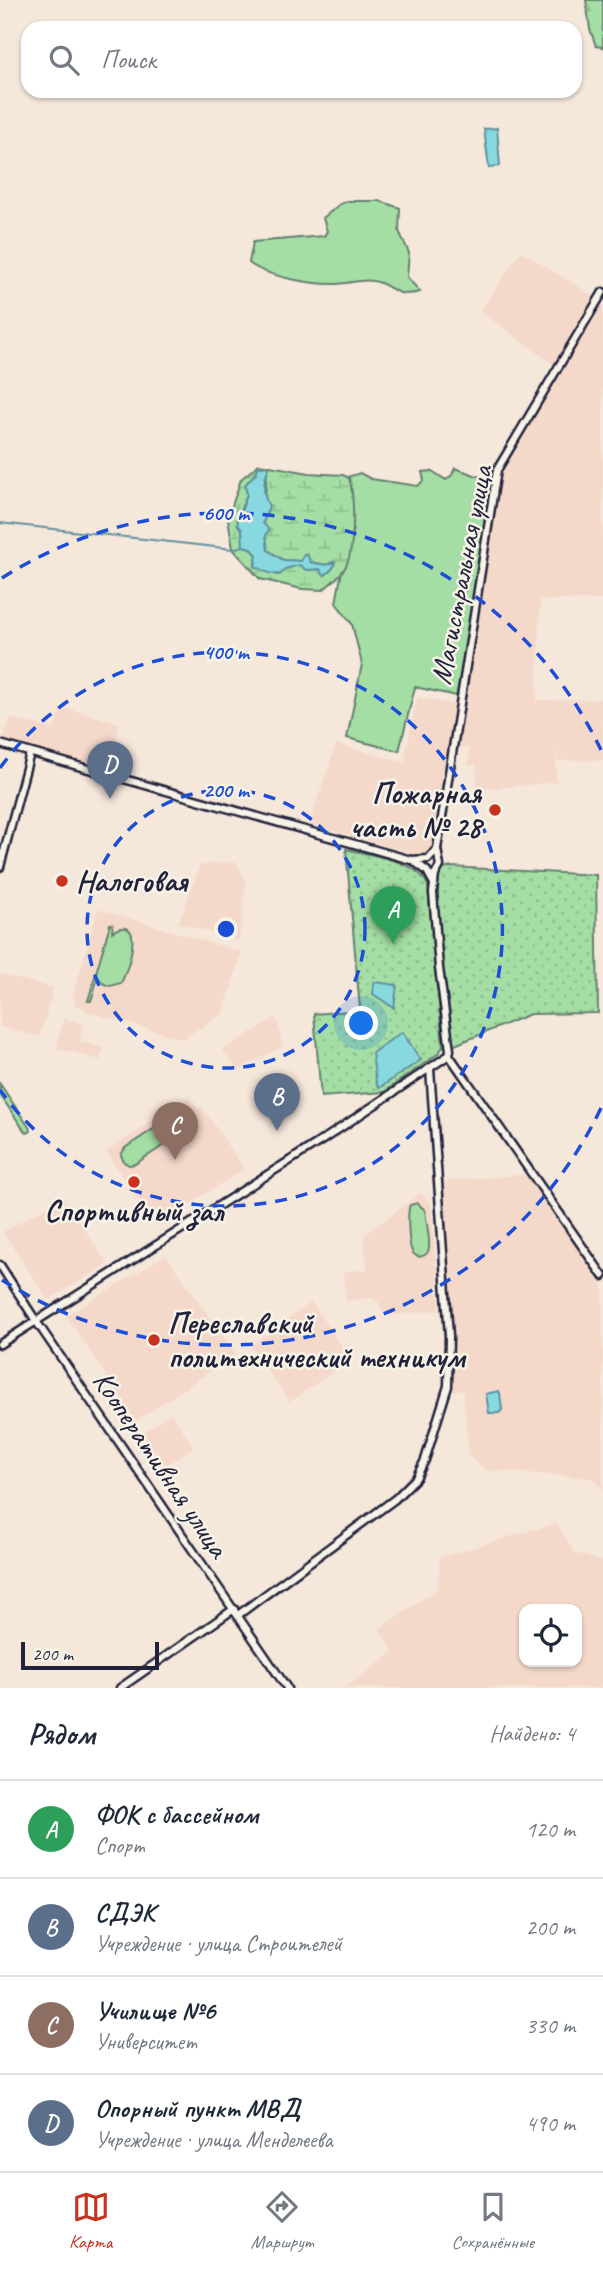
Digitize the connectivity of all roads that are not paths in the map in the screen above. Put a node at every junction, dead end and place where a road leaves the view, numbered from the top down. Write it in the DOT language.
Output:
graph roads {
  1 [pos="603,292"];
  2 [pos="0,744"];
  3 [pos="30,753"];
  4 [pos="437,849"];
  5 [pos="428,859"];
  6 [pos="438,860"];
  7 [pos="414,861"];
  8 [pos="0,867"];
  9 [pos="427,870"];
  10 [pos="438,871"];
  11 [pos="433,882"];
  12 [pos="449,1055"];
  13 [pos="430,1069"];
  14 [pos="0,1265"];
  15 [pos="603,1276"];
  16 [pos="36,1321"];
  17 [pos="0,1344"];
  18 [pos="236,1612"];
  19 [pos="120,1688"];
  20 [pos="288,1688"];
  1 -- 4 [label="street, Магистральная улица"];
  2 -- 3 [label="street"];
  3 -- 7 [label="street"];
  3 -- 8 [label="street"];
  4 -- 5 [label="street"];
  4 -- 6 [label="street, Магистральная улица"];
  5 -- 6 [label="street"];
  5 -- 7 [label="street"];
  5 -- 9 [label="street"];
  6 -- 10 [label="street"];
  7 -- 9 [label="street"];
  9 -- 10 [label="street"];
  9 -- 11 [label="street"];
  10 -- 11 [label="street"];
  11 -- 12 [label="street"];
  12 -- 13 [label="street"];
  12 -- 15 [label="street"];
  13 -- 16 [label="street"];
  13 -- 18 [label="street"];
  14 -- 16 [label="street, Кооперативная улица"];
  16 -- 17 [label="street"];
  16 -- 18 [label="street, Кооперативная улица"];
  18 -- 19 [label="street"];
  18 -- 20 [label="street, Кооперативная улица"];
}
